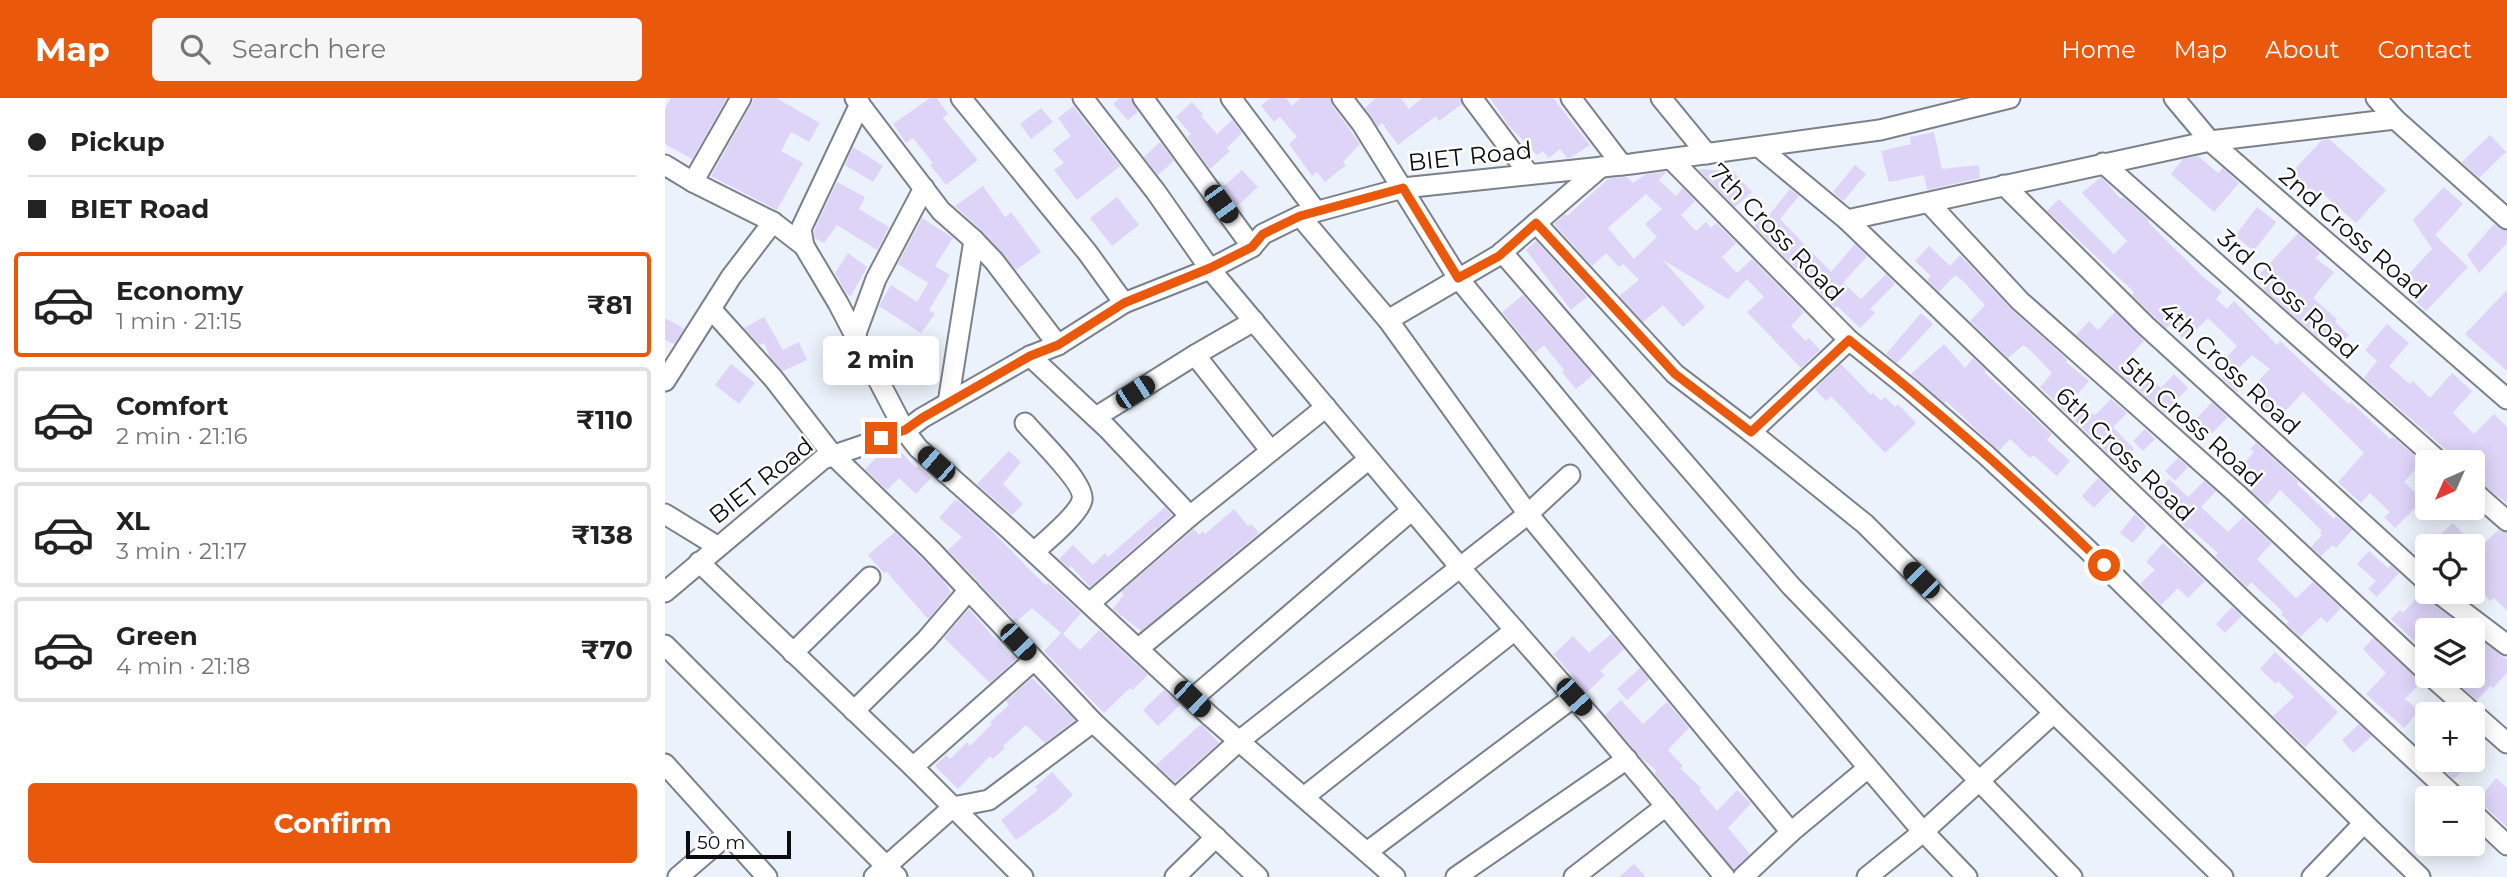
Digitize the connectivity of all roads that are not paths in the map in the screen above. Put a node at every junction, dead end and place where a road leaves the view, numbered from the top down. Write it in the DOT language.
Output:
graph roads {
  1 [pos="741,98"];
  2 [pos="961,98"];
  3 [pos="1083,98"];
  4 [pos="1143,98"];
  5 [pos="1231,98"];
  6 [pos="1342,98"];
  7 [pos="1472,98"];
  8 [pos="1571,98"];
  9 [pos="1661,98"];
  10 [pos="2010,98"];
  11 [pos="2174,98"];
  12 [pos="2376,98"];
  13 [pos="857,101"];
  14 [pos="2395,119"];
  15 [pos="2210,141"];
  16 [pos="1759,147"];
  17 [pos="1707,154"];
  18 [pos="1671,159"];
  19 [pos="2103,163"];
  20 [pos="665,165"];
  21 [pos="1622,165"];
  22 [pos="1601,167"];
  23 [pos="1529,174"];
  24 [pos="693,182"];
  25 [pos="2004,186"];
  26 [pos="923,188"];
  27 [pos="1403,188"];
  28 [pos="1929,203"];
  29 [pos="1308,214"];
  30 [pos="2507,219"];
  31 [pos="1847,220"];
  32 [pos="773,222"];
  33 [pos="1536,223"];
  34 [pos="974,240"];
  35 [pos="804,246"];
  36 [pos="1252,247"];
  37 [pos="1502,252"];
  38 [pos="1210,268"];
  39 [pos="1458,278"];
  40 [pos="1124,303"];
  41 [pos="711,309"];
  42 [pos="1388,320"];
  43 [pos="1254,321"];
  44 [pos="855,335"];
  45 [pos="1849,340"];
  46 [pos="1058,345"];
  47 [pos="1195,355"];
  48 [pos="1030,356"];
  49 [pos="665,381"];
  50 [pos="2507,399"];
  51 [pos="948,403"];
  52 [pos="1326,407"];
  53 [pos="1096,417"];
  54 [pos="1024,423"];
  55 [pos="905,430"];
  56 [pos="1751,432"];
  57 [pos="2426,450"];
  58 [pos="1271,451"];
  59 [pos="832,454"];
  60 [pos="1369,458"];
  61 [pos="1570,475"];
  62 [pos="2485,502"];
  63 [pos="1412,510"];
  64 [pos="665,514"];
  65 [pos="1528,514"];
  66 [pos="1190,516"];
  67 [pos="2507,521"];
  68 [pos="717,546"];
  69 [pos="1034,552"];
  70 [pos="699,562"];
  71 [pos="1460,567"];
  72 [pos="2415,571"];
  73 [pos="870,577"];
  74 [pos="969,590"];
  75 [pos="665,592"];
  76 [pos="1090,603"];
  77 [pos="2453,604"];
  78 [pos="1515,630"];
  79 [pos="665,645"];
  80 [pos="2507,645"];
  81 [pos="1139,648"];
  82 [pos="793,653"];
  83 [pos="1034,660"];
  84 [pos="2415,661"];
  85 [pos="2445,688"];
  86 [pos="1574,697"];
  87 [pos="1192,699"];
  88 [pos="854,711"];
  89 [pos="2054,713"];
  90 [pos="1093,722"];
  91 [pos="1239,741"];
  92 [pos="2507,743"];
  93 [pos="1627,759"];
  94 [pos="666,766"];
  95 [pos="913,767"];
  96 [pos="1868,768"];
  97 [pos="1979,781"];
  98 [pos="2443,786"];
  99 [pos="1304,797"];
  100 [pos="1175,799"];
  101 [pos="1667,806"];
  102 [pos="953,807"];
  103 [pos="2364,823"];
  104 [pos="2485,824"];
  105 [pos="1791,832"];
  106 [pos="1923,832"];
  107 [pos="728,834"];
  108 [pos="1216,837"];
  109 [pos="2507,845"];
  110 [pos="1367,852"];
  111 [pos="886,873"];
  112 [pos="678,877"];
  113 [pos="767,877"];
  114 [pos="1023,877"];
  115 [pos="1175,877"];
  116 [pos="1258,877"];
  117 [pos="1395,877"];
  118 [pos="1456,877"];
  119 [pos="1574,877"];
  120 [pos="1725,877"];
  121 [pos="1743,877"];
  122 [pos="1867,877"];
  123 [pos="1967,877"];
  124 [pos="2072,877"];
  125 [pos="2223,877"];
  126 [pos="2312,877"];
  127 [pos="2420,877"];
  1 -- 24 [label="street"];
  2 -- 40 [label="street"];
  3 -- 38 [label="street"];
  4 -- 36 [label="street"];
  5 -- 29 [label="street"];
  6 -- 27 [label="street"];
  7 -- 23 [label="street"];
  8 -- 21 [label="street"];
  9 -- 17 [label="street"];
  10 -- 16 [label="street, BIET Road"];
  11 -- 15 [label="street, 2nd Cross Road"];
  12 -- 14 [label="street"];
  13 -- 26 [label="street"];
  13 -- 35 [label="street"];
  14 -- 15 [label="street"];
  14 -- 30 [label="street"];
  15 -- 19 [label="street"];
  15 -- 50 [label="street, 2nd Cross Road"];
  16 -- 17 [label="street, BIET Road"];
  16 -- 31 [label="street, 6th Cross Road"];
  17 -- 18 [label="street, BIET Road"];
  18 -- 21 [label="street, BIET Road"];
  18 -- 45 [label="street, 7th Cross Road"];
  19 -- 25 [label="street"];
  19 -- 57 [label="street, 3rd Cross Road"];
  20 -- 24 [label="street"];
  21 -- 22 [label="street, BIET Road"];
  22 -- 23 [label="street, BIET Road"];
  22 -- 33 [label="street"];
  23 -- 27 [label="street, BIET Road"];
  24 -- 32 [label="street"];
  25 -- 28 [label="street"];
  25 -- 72 [label="street, 4th Cross Road"];
  26 -- 34 [label="street"];
  26 -- 44 [label="street"];
  27 -- 29 [label="street, BIET Road"];
  27 -- 39 [label="street"];
  28 -- 31 [label="street"];
  28 -- 84 [label="street, 5th Cross Road"];
  29 -- 36 [label="street, BIET Road"];
  29 -- 42 [label="street"];
  31 -- 98 [label="street, 6th Cross Road"];
  32 -- 35 [label="street"];
  32 -- 41 [label="street"];
  33 -- 37 [label="street"];
  33 -- 56 [label="street"];
  34 -- 46 [label="street"];
  34 -- 51 [label="street"];
  35 -- 44 [label="street"];
  36 -- 38 [label="street, BIET Road"];
  37 -- 39 [label="street"];
  37 -- 97 [label="street"];
  38 -- 40 [label="street, BIET Road"];
  38 -- 43 [label="street"];
  39 -- 42 [label="street"];
  39 -- 96 [label="street"];
  40 -- 46 [label="street, BIET Road"];
  41 -- 49 [label="street"];
  41 -- 59 [label="street"];
  42 -- 65 [label="street"];
  43 -- 47 [label="street"];
  43 -- 52 [label="street"];
  44 -- 55 [label="street"];
  45 -- 56 [label="street"];
  45 -- 103 [label="street, 7th Cross Road"];
  46 -- 48 [label="street, BIET Road"];
  47 -- 53 [label="street"];
  47 -- 58 [label="street"];
  48 -- 51 [label="street, BIET Road"];
  48 -- 53 [label="street"];
  51 -- 55 [label="street, BIET Road"];
  52 -- 58 [label="street"];
  52 -- 60 [label="street"];
  53 -- 66 [label="street"];
  54 -- 69 [label="street"];
  55 -- 59 [label="street, BIET Road"];
  55 -- 69 [label="street"];
  56 -- 89 [label="street"];
  58 -- 66 [label="street"];
  59 -- 68 [label="street, BIET Road"];
  59 -- 74 [label="street"];
  60 -- 63 [label="street"];
  60 -- 81 [label="street"];
  61 -- 65 [label="street"];
  62 -- 67 [label="street"];
  63 -- 71 [label="street"];
  63 -- 87 [label="street"];
  64 -- 68 [label="street"];
  65 -- 71 [label="street"];
  65 -- 105 [label="street"];
  66 -- 76 [label="street"];
  68 -- 70 [label="street, BIET Road"];
  69 -- 76 [label="street"];
  70 -- 75 [label="street, BIET Road"];
  70 -- 82 [label="street"];
  71 -- 78 [label="street"];
  71 -- 91 [label="street"];
  73 -- 82 [label="street"];
  74 -- 83 [label="street"];
  74 -- 88 [label="street"];
  76 -- 81 [label="street"];
  77 -- 80 [label="street"];
  78 -- 86 [label="street"];
  78 -- 99 [label="street"];
  79 -- 111 [label="street"];
  81 -- 87 [label="street"];
  82 -- 88 [label="street"];
  83 -- 90 [label="street"];
  83 -- 95 [label="street"];
  85 -- 92 [label="street, 5th Cross Road"];
  86 -- 93 [label="street"];
  86 -- 110 [label="street"];
  87 -- 91 [label="street"];
  88 -- 95 [label="street"];
  89 -- 97 [label="street"];
  89 -- 125 [label="street"];
  90 -- 100 [label="street"];
  90 -- 102 [label="street"];
  91 -- 99 [label="street"];
  91 -- 100 [label="street"];
  93 -- 101 [label="street"];
  93 -- 118 [label="street"];
  94 -- 107 [label="street"];
  95 -- 102 [label="street"];
  96 -- 105 [label="street"];
  96 -- 106 [label="street"];
  97 -- 106 [label="street"];
  97 -- 124 [label="street"];
  99 -- 110 [label="street"];
  100 -- 108 [label="street"];
  101 -- 119 [label="street"];
  101 -- 120 [label="street"];
  102 -- 111 [label="street"];
  102 -- 114 [label="street"];
  103 -- 126 [label="street"];
  103 -- 127 [label="street"];
  104 -- 109 [label="street"];
  105 -- 121 [label="street"];
  106 -- 122 [label="street"];
  106 -- 123 [label="street"];
  107 -- 112 [label="street"];
  107 -- 113 [label="street"];
  108 -- 115 [label="street"];
  108 -- 116 [label="street"];
  110 -- 117 [label="street"];
}
